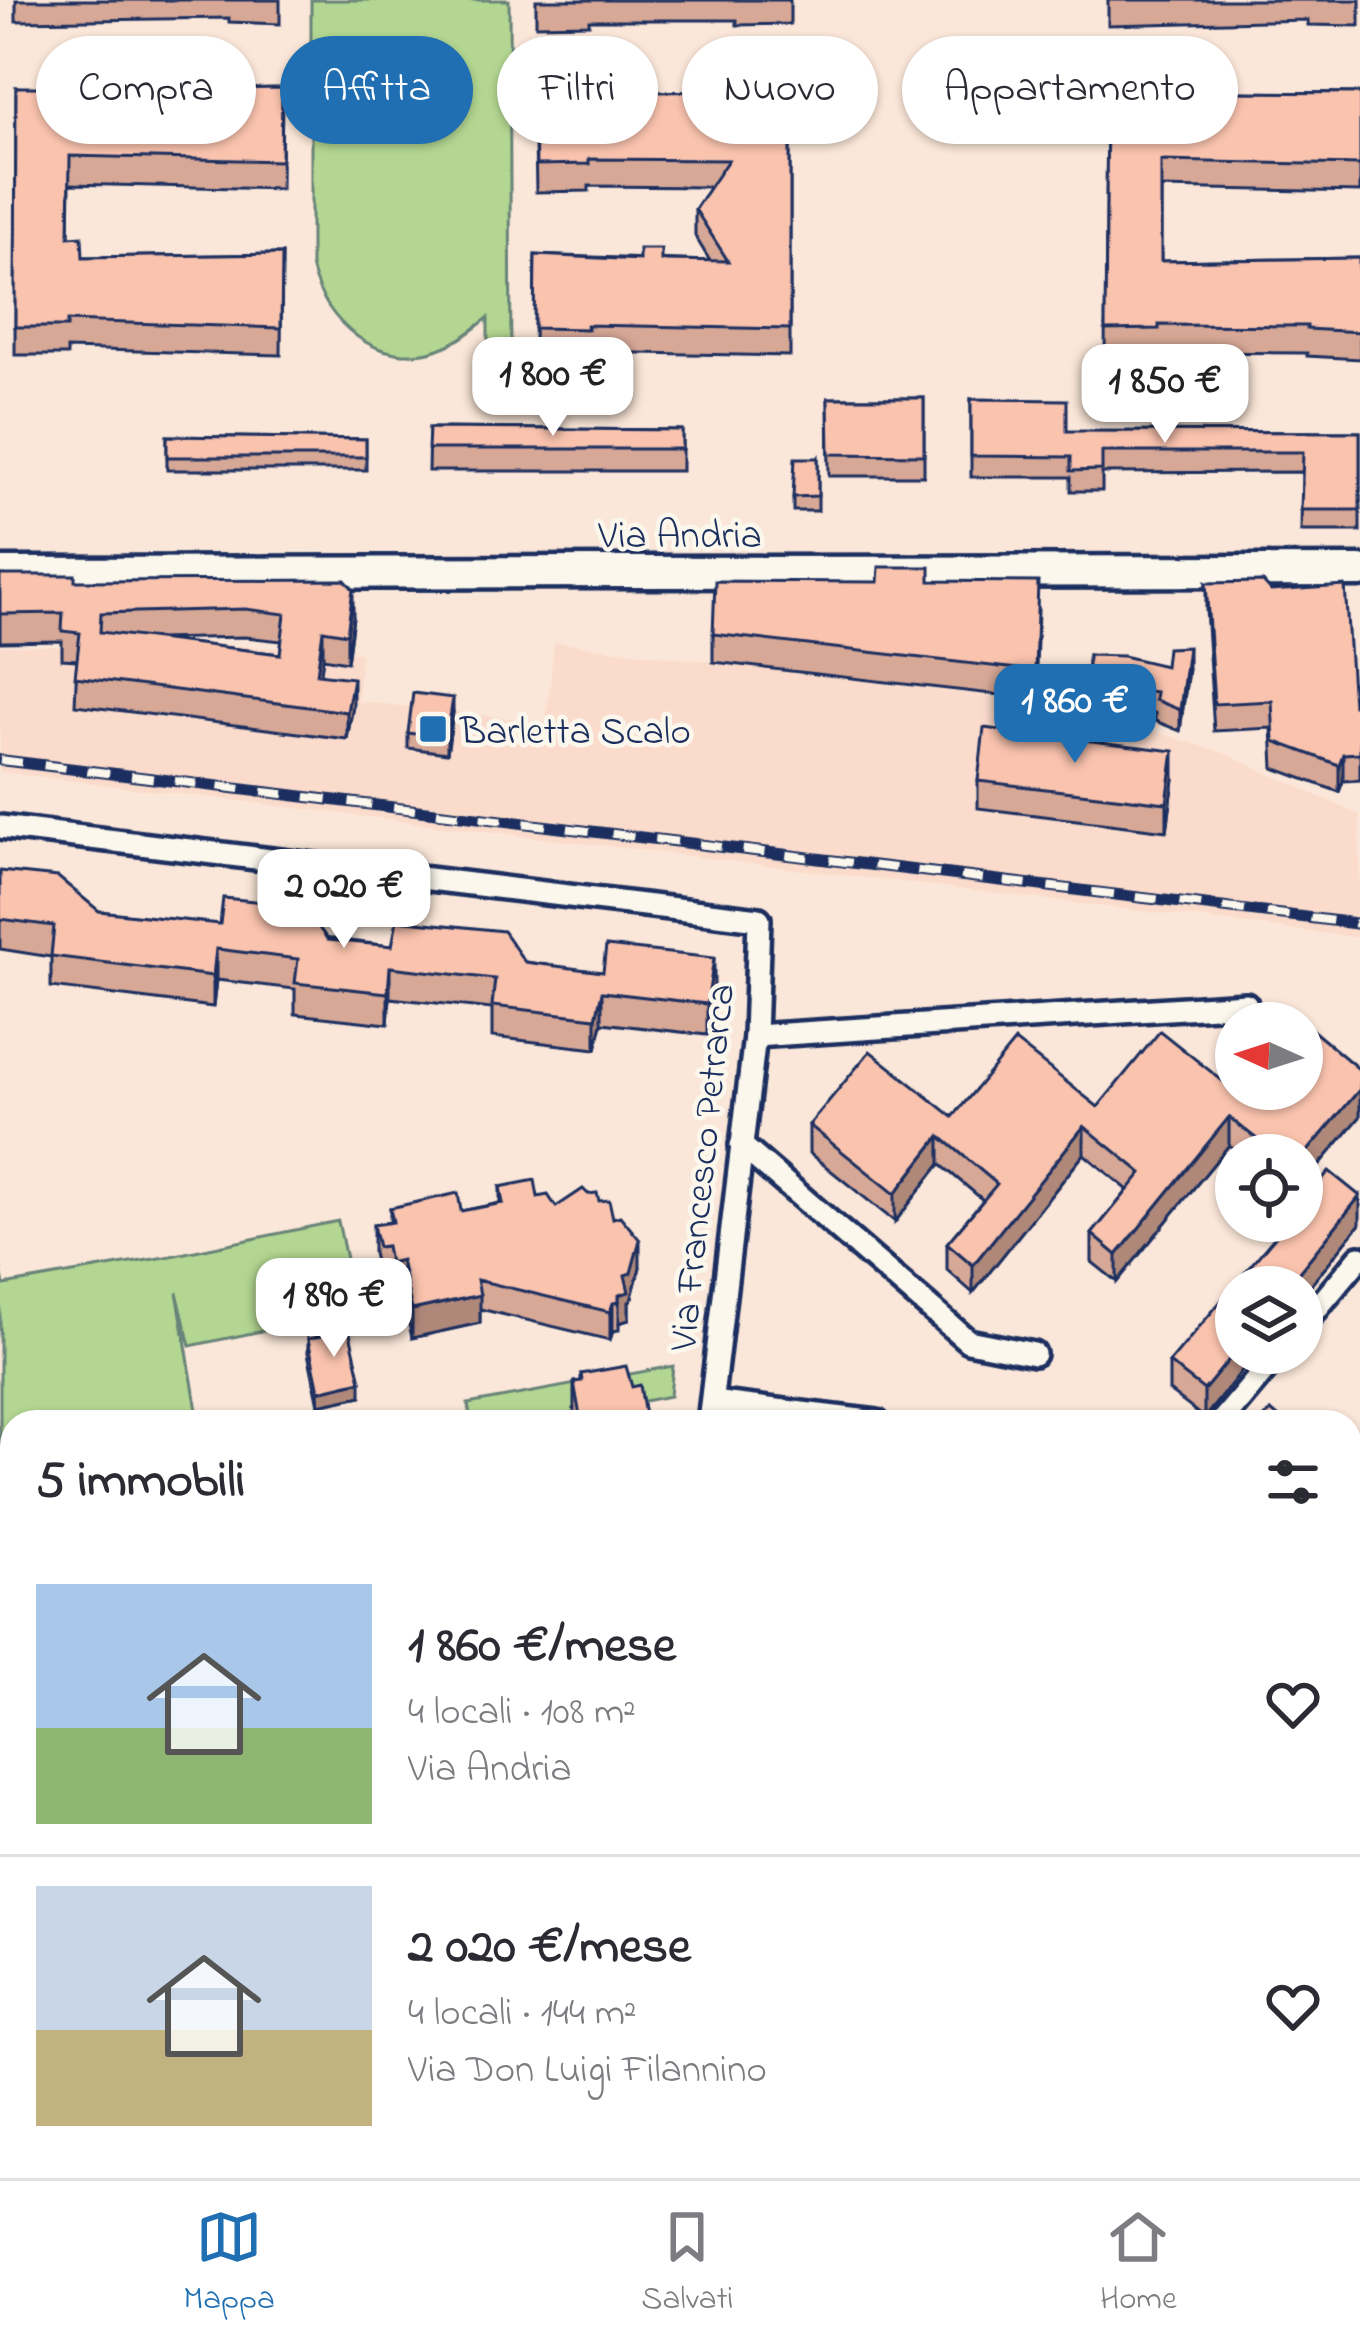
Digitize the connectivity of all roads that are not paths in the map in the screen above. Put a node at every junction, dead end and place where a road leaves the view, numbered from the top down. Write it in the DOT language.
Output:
graph roads {
  1 [pos="1360,571"];
  2 [pos="0,573"];
  3 [pos="0,827"];
  4 [pos="1215,1006"];
  5 [pos="755,1036"];
  6 [pos="741,1145"];
  7 [pos="1360,1257"];
  8 [pos="1323,1301"];
  9 [pos="1034,1354"];
  10 [pos="1262,1374"];
  11 [pos="711,1410"];
  12 [pos="1231,1410"];
  1 -- 2 [label="main road, Via Andria"];
  3 -- 5 [label="street, Via Francesco Petrarca"];
  4 -- 5 [label="street"];
  5 -- 6 [label="street, Via Francesco Petrarca"];
  6 -- 9 [label="street"];
  6 -- 11 [label="street, Via Francesco Petrarca"];
  7 -- 8 [label="street"];
  10 -- 12 [label="street"];
}
